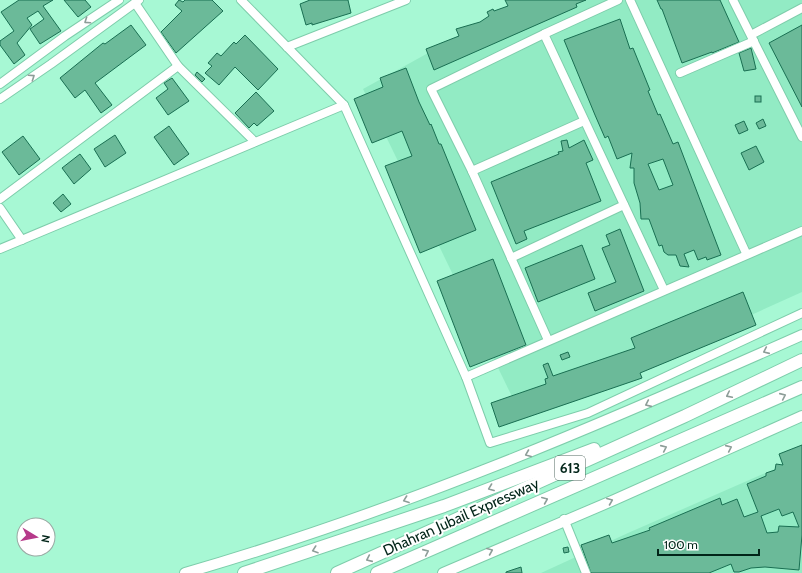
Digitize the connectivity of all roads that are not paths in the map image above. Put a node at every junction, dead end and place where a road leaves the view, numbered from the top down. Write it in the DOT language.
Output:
graph roads {
  1 [pos="119,0"];
  2 [pos="241,0"];
  3 [pos="406,0"];
  4 [pos="618,0"];
  5 [pos="630,0"];
  6 [pos="733,0"];
  7 [pos="137,1"];
  8 [pos="802,8"];
  9 [pos="544,34"];
  10 [pos="752,38"];
  11 [pos="287,46"];
  12 [pos="178,66"];
  13 [pos="680,73"];
  14 [pos="0,84"];
  15 [pos="0,99"];
  16 [pos="344,105"];
  17 [pos="802,117"];
  18 [pos="584,121"];
  19 [pos="794,121"];
  20 [pos="802,137"];
  21 [pos="255,142"];
  22 [pos="472,171"];
  23 [pos="0,199"];
  24 [pos="624,205"];
  25 [pos="0,208"];
  26 [pos="802,231"];
  27 [pos="22,240"];
  28 [pos="0,249"];
  29 [pos="746,254"];
  30 [pos="511,258"];
  31 [pos="664,290"];
  32 [pos="802,313"];
  33 [pos="802,335"];
  34 [pos="548,340"];
  35 [pos="802,360"];
  36 [pos="466,376"];
  37 [pos="802,387"];
  38 [pos="685,416"];
  39 [pos="802,416"];
  40 [pos="564,519"];
  41 [pos="454,570"];
  42 [pos="185,573"];
  43 [pos="244,573"];
  44 [pos="337,573"];
  45 [pos="377,573"];
  46 [pos="443,573"];
  47 [pos="586,573"];
  1 -- 14 [label="street, one-way"];
  2 -- 11 [label="street"];
  3 -- 11 [label="street"];
  4 -- 9 [label="street"];
  5 -- 29 [label="street"];
  6 -- 10 [label="street"];
  7 -- 12 [label="street"];
  15 -- 7 [label="street, one-way"];
  8 -- 10 [label="street"];
  9 -- 18 [label="street"];
  9 -- 22 [label="street"];
  10 -- 13 [label="street"];
  10 -- 19 [label="street"];
  11 -- 16 [label="street"];
  12 -- 21 [label="street"];
  12 -- 23 [label="street"];
  16 -- 21 [label="street"];
  16 -- 36 [label="street"];
  17 -- 19 [label="street"];
  18 -- 22 [label="street"];
  18 -- 24 [label="street"];
  19 -- 20 [label="street"];
  21 -- 27 [label="street"];
  22 -- 30 [label="street"];
  24 -- 30 [label="street"];
  24 -- 31 [label="street"];
  25 -- 27 [label="street"];
  26 -- 29 [label="street"];
  27 -- 28 [label="street"];
  29 -- 31 [label="street"];
  30 -- 34 [label="street"];
  31 -- 34 [label="street"];
  32 -- 36 [label="street"];
  33 -- 42 [label="main road, one-way"];
  34 -- 36 [label="street"];
  35 -- 38 [label="highway, Dhahran Jubail Expressway / 613, one-way"];
  45 -- 37 [label="highway, Dhahran Jubail Expressway / 613, one-way"];
  38 -- 43 [label="highway, one-way"];
  38 -- 44 [label="highway, Dhahran Jubail Expressway / 613, one-way"];
  40 -- 39 [label="main road, one-way"];
  41 -- 40 [label="main road, one-way"];
  40 -- 47 [label="street"];
  41 -- 46 [label="main road"];
}
